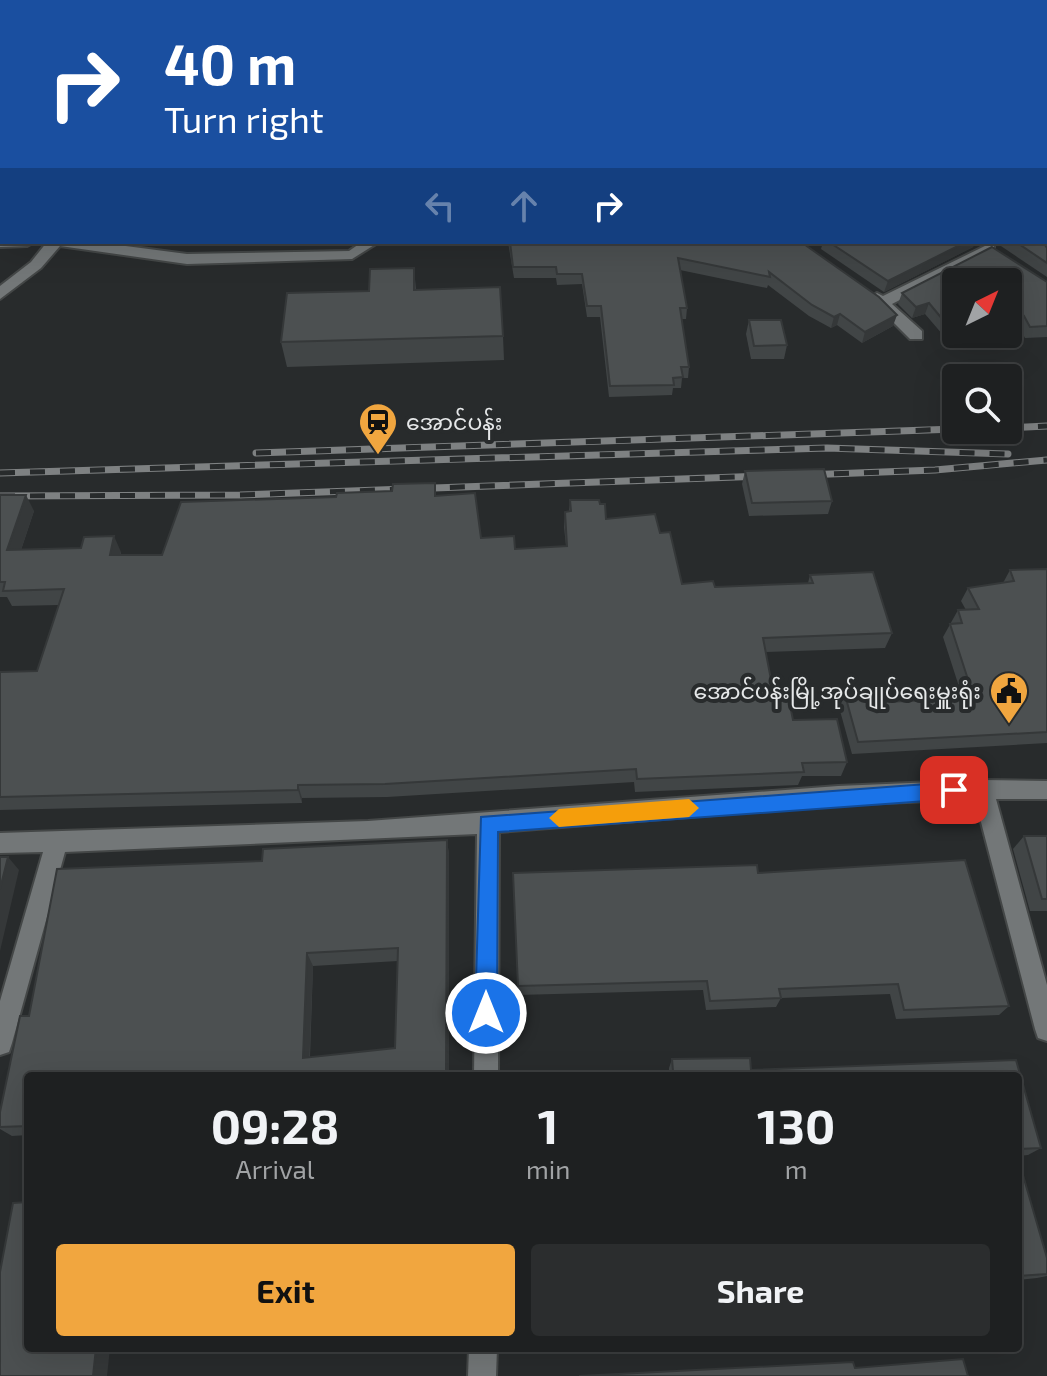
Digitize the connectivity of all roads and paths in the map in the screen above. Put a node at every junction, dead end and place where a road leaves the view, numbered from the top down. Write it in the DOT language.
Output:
graph roads {
  1 [pos="53,244"];
  2 [pos="77,244"];
  3 [pos="369,244"];
  4 [pos="990,249"];
  5 [pos="857,285"];
  6 [pos="0,294"];
  7 [pos="883,302"];
  8 [pos="916,335"];
  9 [pos="983,789"];
  10 [pos="1047,790"];
  11 [pos="488,824"];
  12 [pos="57,842"];
  13 [pos="0,843"];
  14 [pos="3,1016"];
  15 [pos="1047,1029"];
  16 [pos="0,1043"];
  17 [pos="486,1072"];
  18 [pos="483,1352"];
  19 [pos="482,1376"];
  1 -- 6 [label="street"];
  2 -- 3 [label="street"];
  4 -- 7 [label="street"];
  5 -- 7 [label="street"];
  7 -- 8 [label="street"];
  9 -- 10 [label="street"];
  9 -- 11 [label="street"];
  9 -- 15 [label="street"];
  11 -- 12 [label="street"];
  11 -- 17 [label="street"];
  12 -- 13 [label="street"];
  12 -- 14 [label="street"];
  14 -- 16 [label="street"];
  18 -- 19 [label="street"];
}
